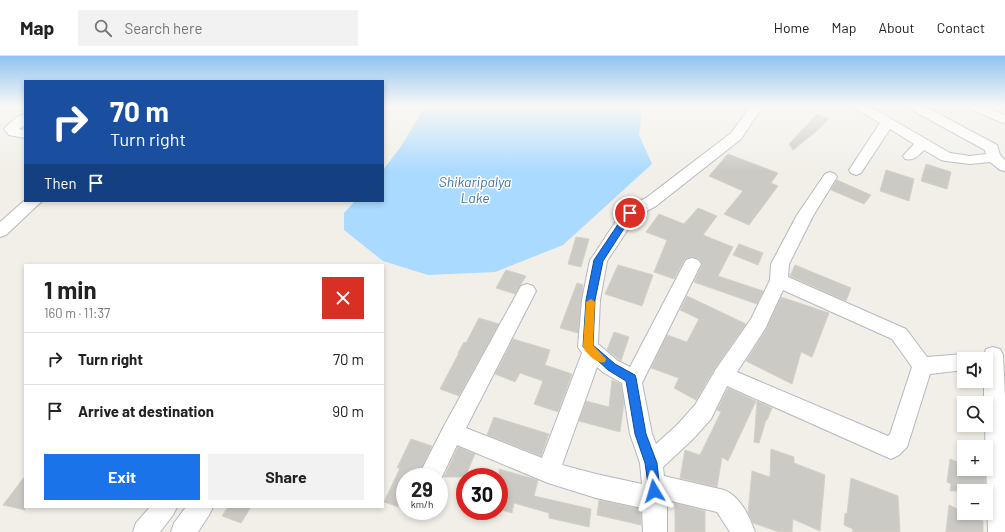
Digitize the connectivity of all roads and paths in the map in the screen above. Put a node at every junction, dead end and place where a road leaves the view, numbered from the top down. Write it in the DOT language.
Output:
graph roads {
  1 [pos="12,128"];
  2 [pos="741,128"];
  3 [pos="884,128"];
  4 [pos="898,128"];
  5 [pos="951,128"];
  6 [pos="24,134"];
  7 [pos="1005,141"];
  8 [pos="923,143"];
  9 [pos="992,153"];
  10 [pos="910,156"];
  11 [pos="1005,167"];
  12 [pos="856,170"];
  13 [pos="830,177"];
  14 [pos="33,202"];
  15 [pos="0,231"];
  16 [pos="692,264"];
  17 [pos="779,280"];
  18 [pos="527,291"];
  19 [pos="592,352"];
  20 [pos="957,363"];
  21 [pos="922,366"];
  22 [pos="723,375"];
  23 [pos="993,378"];
  24 [pos="632,383"];
  25 [pos="452,433"];
  26 [pos="434,468"];
  27 [pos="548,472"];
  28 [pos="653,482"];
  29 [pos="164,508"];
  30 [pos="200,508"];
  31 [pos="145,532"];
  32 [pos="183,532"];
  33 [pos="655,532"];
  34 [pos="743,532"];
  35 [pos="1000,532"];
  1 -- 6 [label="street"];
  2 -- 19 [label="street"];
  3 -- 12 [label="street"];
  4 -- 8 [label="street"];
  5 -- 9 [label="street"];
  7 -- 9 [label="street"];
  8 -- 9 [label="street"];
  8 -- 10 [label="street"];
  9 -- 11 [label="street"];
  13 -- 17 [label="street"];
  14 -- 15 [label="street"];
  16 -- 24 [label="street"];
  17 -- 21 [label="street"];
  17 -- 22 [label="street"];
  18 -- 25 [label="street"];
  19 -- 24 [label="street"];
  19 -- 27 [label="street"];
  20 -- 21 [label="street"];
  21 -- 22 [label="street"];
  22 -- 28 [label="street"];
  23 -- 35 [label="street"];
  24 -- 28 [label="street"];
  25 -- 26 [label="street"];
  25 -- 27 [label="street"];
  27 -- 28 [label="street"];
  28 -- 33 [label="street"];
  28 -- 34 [label="street"];
  29 -- 31 [label="street"];
  30 -- 32 [label="street"];
}
